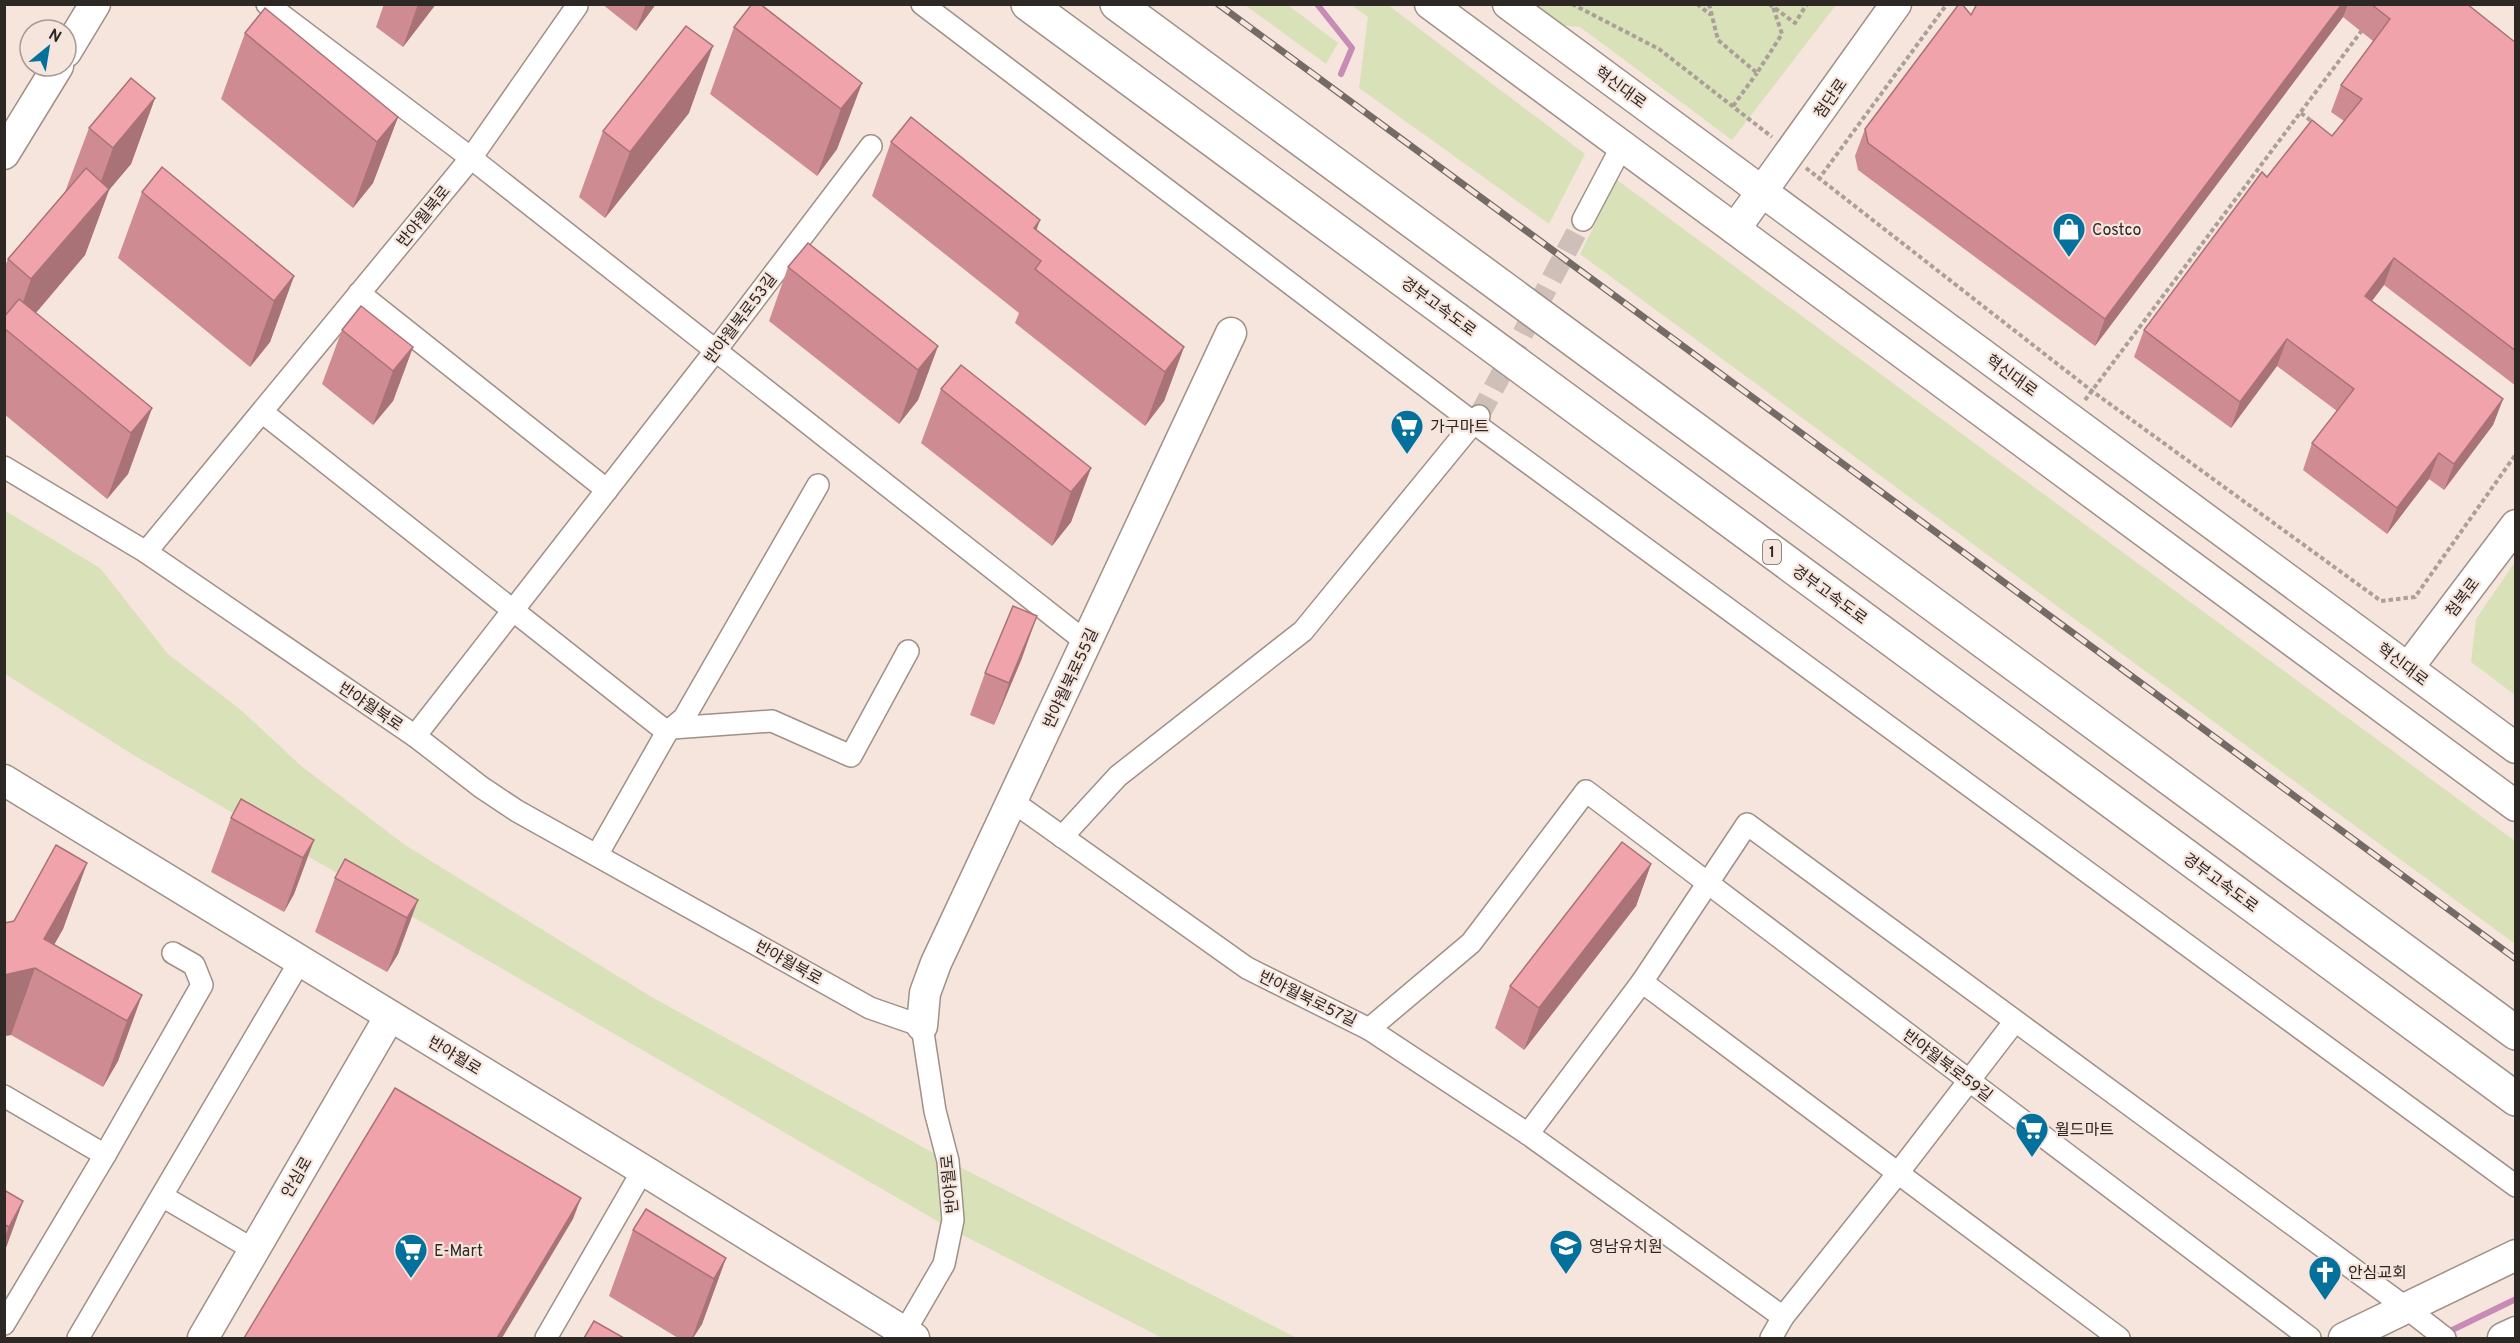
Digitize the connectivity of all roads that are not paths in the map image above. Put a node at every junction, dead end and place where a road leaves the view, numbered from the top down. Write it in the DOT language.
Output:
graph roads {
  1 [pos="95,4"];
  2 [pos="267,4"];
  3 [pos="922,4"];
  4 [pos="1028,4"];
  5 [pos="1117,4"];
  6 [pos="1430,4"];
  7 [pos="1508,4"];
  8 [pos="1896,4"];
  9 [pos="577,6"];
  10 [pos="78,32"];
  11 [pos="51,78"];
  12 [pos="872,146"];
  13 [pos="1622,146"];
  14 [pos="4,154"];
  15 [pos="471,158"];
  16 [pos="1763,192"];
  17 [pos="1583,220"];
  18 [pos="1735,230"];
  19 [pos="360,293"];
  20 [pos="1231,333"];
  21 [pos="716,350"];
  22 [pos="262,412"];
  23 [pos="1477,419"];
  24 [pos="4,467"];
  25 [pos="818,485"];
  26 [pos="607,490"];
  27 [pos="2516,525"];
  28 [pos="147,552"];
  29 [pos="513,611"];
  30 [pos="1086,642"];
  31 [pos="908,651"];
  32 [pos="2408,668"];
  33 [pos="669,730"];
  34 [pos="415,736"];
  35 [pos="2516,748"];
  36 [pos="5,781"];
  37 [pos="1586,791"];
  38 [pos="1012,801"];
  39 [pos="2516,806"];
  40 [pos="1062,837"];
  41 [pos="597,855"];
  42 [pos="1707,882"];
  43 [pos="173,953"];
  44 [pos="300,961"];
  45 [pos="1642,982"];
  46 [pos="390,1016"];
  47 [pos="2015,1021"];
  48 [pos="922,1026"];
  49 [pos="1369,1029"];
  50 [pos="2516,1033"];
  51 [pos="1969,1080"];
  52 [pos="4,1096"];
  53 [pos="2516,1099"];
  54 [pos="1528,1134"];
  55 [pos="105,1155"];
  56 [pos="643,1170"];
  57 [pos="1898,1173"];
  58 [pos="2516,1186"];
  59 [pos="162,1196"];
  60 [pos="254,1250"];
  61 [pos="2516,1255"];
  62 [pos="2405,1307"];
  63 [pos="1783,1317"];
  64 [pos="4,1324"];
  65 [pos="2516,1332"];
  66 [pos="906,1336"];
  67 [pos="78,1338"];
  68 [pos="203,1338"];
  69 [pos="546,1338"];
  70 [pos="1771,1338"];
  71 [pos="2119,1338"];
  72 [pos="2310,1338"];
  73 [pos="2344,1338"];
  74 [pos="2445,1338"];
  75 [pos="2503,1338"];
  1 -- 10 [label="main road"];
  2 -- 15 [label="street"];
  3 -- 23 [label="street"];
  4 -- 53 [label="highway, 경부고속도로 / 1"];
  5 -- 50 [label="highway"];
  6 -- 13 [label="main road"];
  7 -- 16 [label="main road, 혁신대로"];
  8 -- 16 [label="main road, 첨단로"];
  9 -- 15 [label="street, 반야월북로"];
  11 -- 14 [label="main road"];
  12 -- 21 [label="street, 반야월북로53길"];
  13 -- 17 [label="street"];
  13 -- 18 [label="main road"];
  15 -- 19 [label="street, 반야월북로"];
  15 -- 21 [label="street"];
  16 -- 18 [label="main road, 첨단로"];
  16 -- 32 [label="main road, 혁신대로"];
  18 -- 39 [label="main road"];
  19 -- 22 [label="street, 반야월북로"];
  19 -- 26 [label="street"];
  20 -- 30 [label="main road, 반야월북로55길"];
  21 -- 26 [label="street, 반야월북로53길"];
  21 -- 30 [label="street"];
  22 -- 28 [label="street, 반야월북로"];
  22 -- 29 [label="street"];
  23 -- 40 [label="street"];
  23 -- 58 [label="street"];
  24 -- 28 [label="street, 반야월북로"];
  25 -- 33 [label="street"];
  26 -- 29 [label="street, 반야월북로53길"];
  27 -- 32 [label="main road, 첨복로"];
  28 -- 34 [label="street, 반야월북로"];
  29 -- 33 [label="street"];
  29 -- 34 [label="street, 반야월북로53길"];
  30 -- 38 [label="main road, 반야월북로55길"];
  31 -- 33 [label="street"];
  32 -- 35 [label="main road, 혁신대로"];
  33 -- 41 [label="street"];
  34 -- 41 [label="street, 반야월북로"];
  36 -- 44 [label="main road, 반야월로"];
  37 -- 42 [label="street, 반야월북로59길"];
  37 -- 49 [label="street, 반야월북로57길"];
  38 -- 40 [label="street, 반야월북로57길"];
  38 -- 48 [label="main road, 반야월북로55길"];
  40 -- 49 [label="street, 반야월북로57길"];
  41 -- 48 [label="street, 반야월북로"];
  42 -- 45 [label="street"];
  42 -- 47 [label="street"];
  42 -- 51 [label="street, 반야월북로59길"];
  43 -- 55 [label="street"];
  44 -- 46 [label="main road, 반야월로"];
  44 -- 59 [label="street"];
  45 -- 54 [label="street"];
  45 -- 57 [label="street"];
  46 -- 56 [label="main road, 반야월로"];
  46 -- 60 [label="main road, 안심로"];
  47 -- 51 [label="street"];
  47 -- 62 [label="street"];
  48 -- 66 [label="street, 반야월로"];
  49 -- 54 [label="street"];
  51 -- 57 [label="street"];
  51 -- 72 [label="street, 반야월북로59길"];
  52 -- 55 [label="street"];
  54 -- 63 [label="street"];
  55 -- 64 [label="street"];
  56 -- 66 [label="main road, 반야월로"];
  56 -- 69 [label="street"];
  57 -- 63 [label="street"];
  57 -- 71 [label="street"];
  59 -- 60 [label="street"];
  59 -- 67 [label="street"];
  60 -- 68 [label="main road, 안심로"];
  61 -- 62 [label="main road"];
  62 -- 73 [label="main road"];
  62 -- 74 [label="street"];
  63 -- 70 [label="street"];
  65 -- 75 [label="main road"];
}
